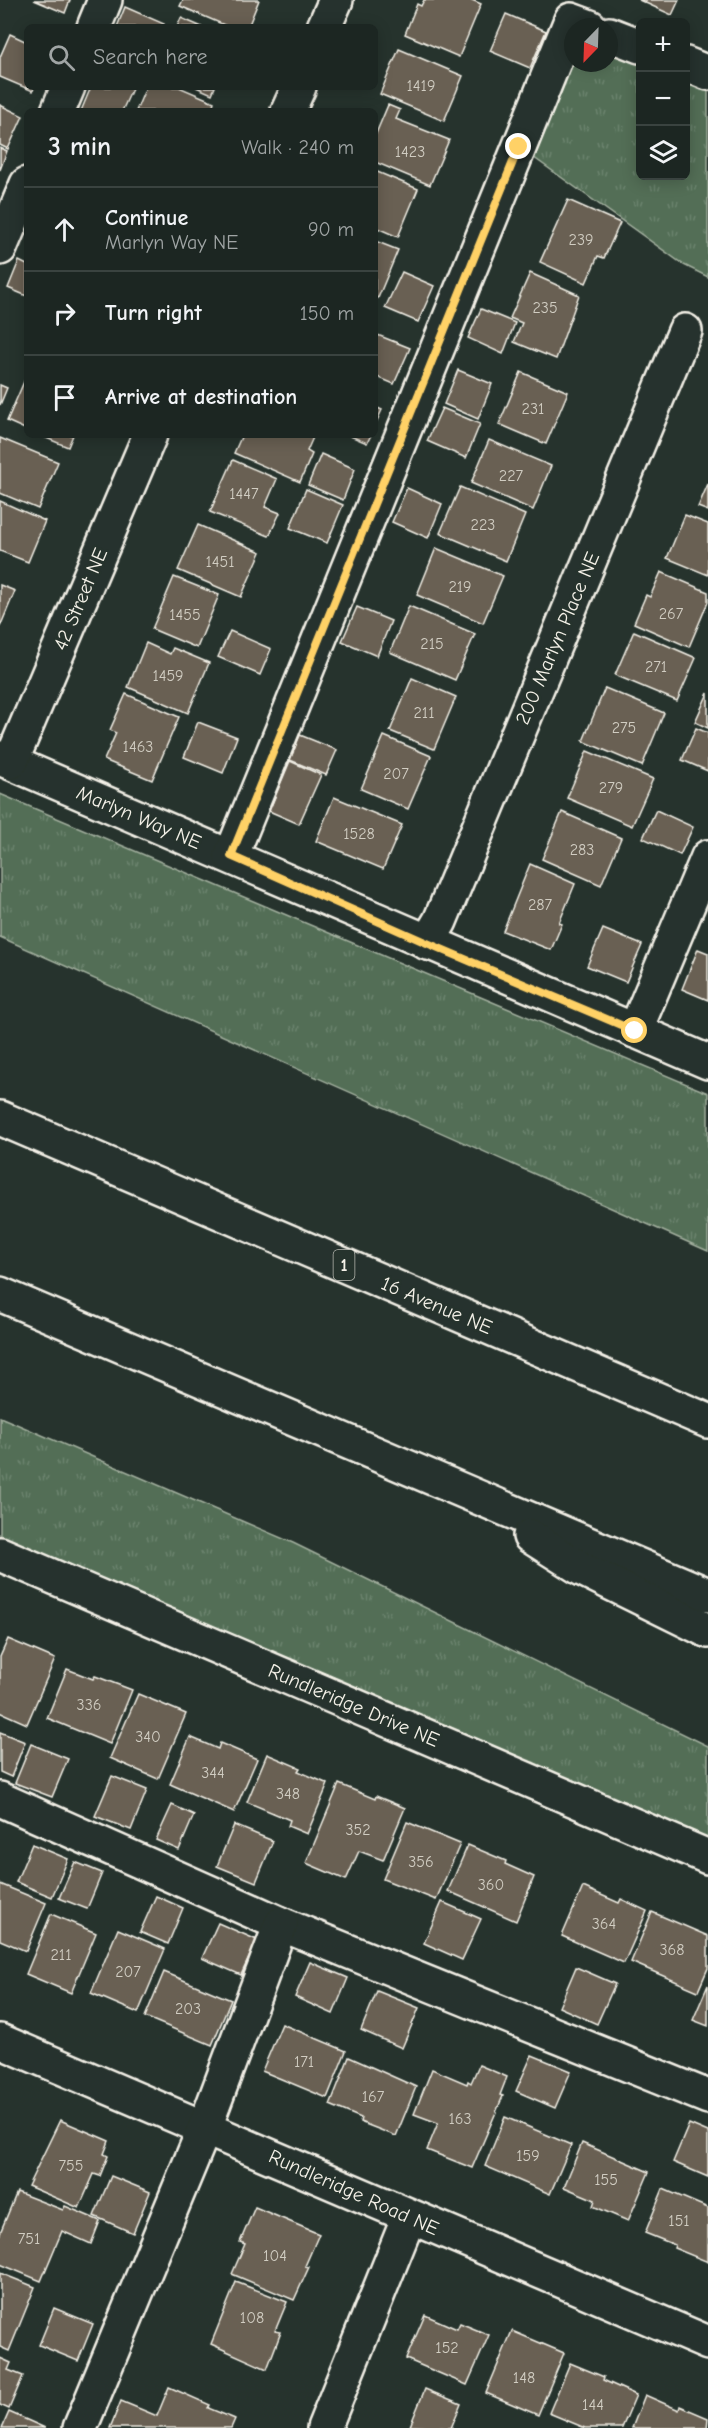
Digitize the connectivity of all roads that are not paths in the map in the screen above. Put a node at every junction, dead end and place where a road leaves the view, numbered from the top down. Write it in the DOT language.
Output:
graph roads {
  1 [pos="105,0"];
  2 [pos="336,0"];
  3 [pos="580,16"];
  4 [pos="95,24"];
  5 [pos="325,24"];
  6 [pos="618,37"];
  7 [pos="636,44"];
  8 [pos="690,66"];
  9 [pos="708,73"];
  10 [pos="67,90"];
  11 [pos="298,90"];
  12 [pos="59,108"];
  13 [pos="289,108"];
  14 [pos="24,191"];
  15 [pos="0,248"];
  16 [pos="685,331"];
  17 [pos="149,438"];
  18 [pos="5,760"];
  19 [pos="231,856"];
  20 [pos="708,857"];
  21 [pos="427,943"];
  22 [pos="635,1031"];
  23 [pos="708,1062"];
  24 [pos="0,1118"];
  25 [pos="0,1294"];
  26 [pos="701,1415"];
  27 [pos="447,1483"];
  28 [pos="0,1554"];
  29 [pos="708,1595"];
  30 [pos="708,1631"];
  31 [pos="0,1799"];
  32 [pos="708,1857"];
  33 [pos="281,1924"];
  34 [pos="0,2042"];
  35 [pos="708,2097"];
  36 [pos="205,2127"];
  37 [pos="409,2217"];
  38 [pos="708,2343"];
  39 [pos="328,2427"];
  40 [pos="80,2428"];
  1 -- 4 [label="main road"];
  2 -- 5 [label="main road"];
  3 -- 19 [label="main road"];
  6 -- 7 [label="main road"];
  8 -- 9 [label="main road"];
  10 -- 12 [label="main road"];
  11 -- 13 [label="main road"];
  14 -- 15 [label="main road"];
  16 -- 21 [label="main road, 200 Marlyn Place NE"];
  17 -- 18 [label="main road, 42 Street NE"];
  18 -- 19 [label="main road, Marlyn Way NE"];
  19 -- 21 [label="main road, Marlyn Way NE"];
  20 -- 22 [label="main road"];
  21 -- 22 [label="main road, Marlyn Way NE"];
  22 -- 23 [label="main road, Marlyn Way NE"];
  24 -- 26 [label="main road, 16 Avenue NE / 1"];
  25 -- 27 [label="main road"];
  27 -- 29 [label="main road"];
  27 -- 30 [label="main road"];
  28 -- 32 [label="main road, Rundleridge Drive NE"];
  31 -- 33 [label="main road"];
  33 -- 35 [label="main road"];
  33 -- 36 [label="main road"];
  34 -- 36 [label="main road, Rundleridge Road NE"];
  36 -- 37 [label="main road, Rundleridge Road NE"];
  36 -- 40 [label="main road"];
  37 -- 38 [label="main road, Rundleridge Road NE"];
  37 -- 39 [label="main road"];
}
